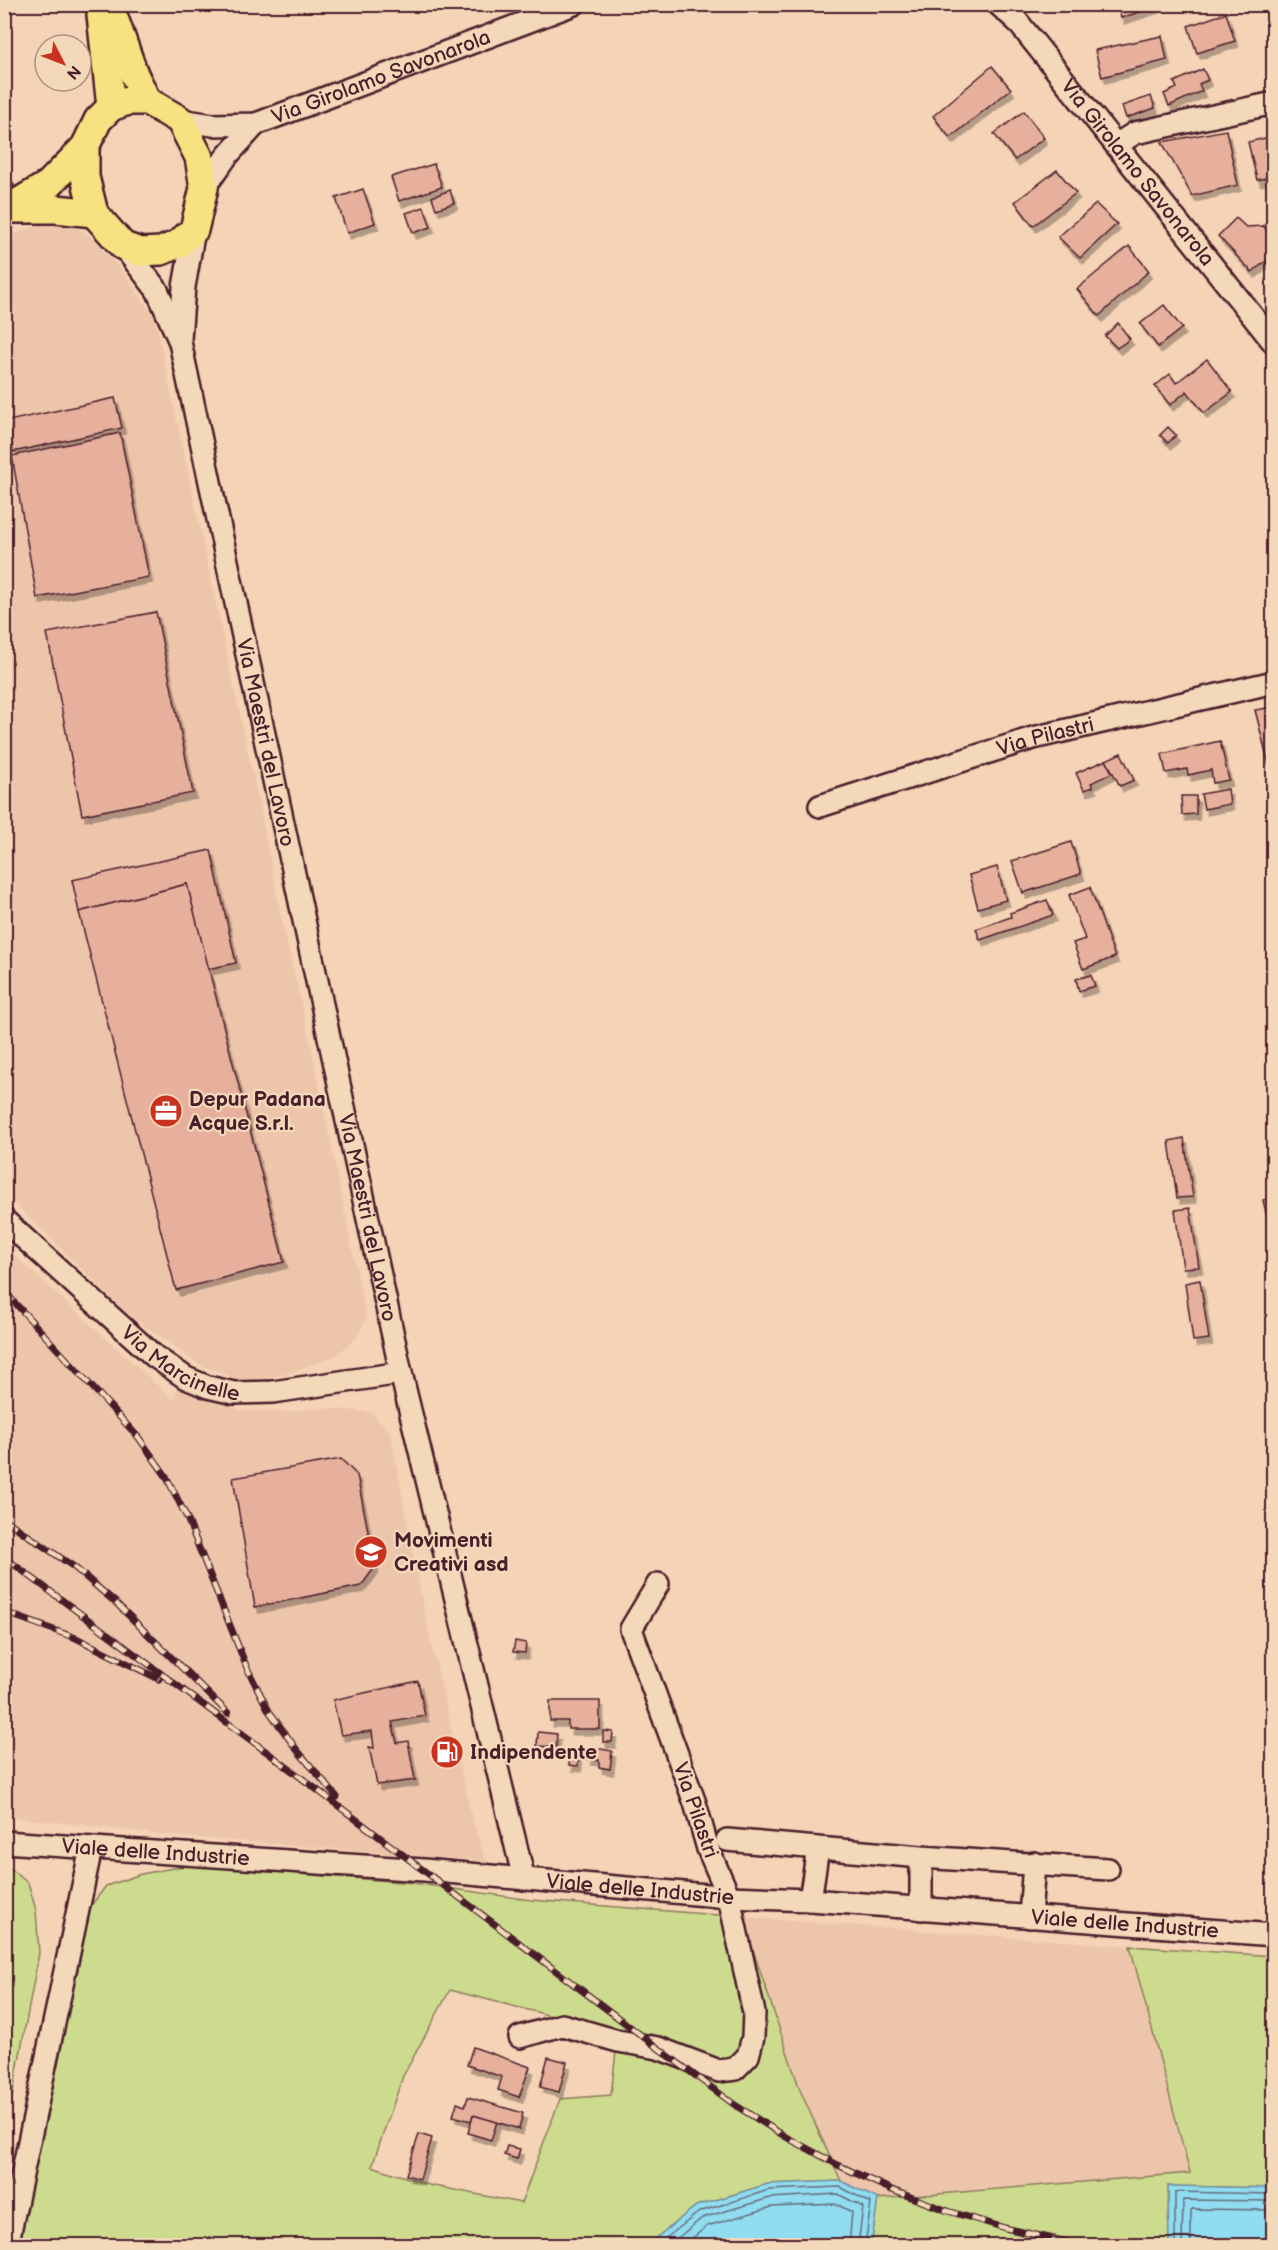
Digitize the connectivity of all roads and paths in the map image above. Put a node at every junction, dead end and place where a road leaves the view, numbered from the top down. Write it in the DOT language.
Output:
graph roads {
  1 [pos="100,4"];
  2 [pos="109,4"];
  3 [pos="574,4"];
  4 [pos="998,4"];
  5 [pos="147,101"];
  6 [pos="1274,103"];
  7 [pos="111,107"];
  8 [pos="180,120"];
  9 [pos="256,124"];
  10 [pos="1116,145"];
  11 [pos="85,147"];
  12 [pos="204,189"];
  13 [pos="8,210"];
  14 [pos="94,213"];
  15 [pos="194,230"];
  16 [pos="123,246"];
  17 [pos="180,342"];
  18 [pos="1274,343"];
  19 [pos="1274,682"];
  20 [pos="820,806"];
  21 [pos="4,1220"];
  22 [pos="401,1373"];
  23 [pos="658,1584"];
  24 [pos="727,1840"];
  25 [pos="4,1842"];
  26 [pos="91,1848"];
  27 [pos="818,1848"];
  28 [pos="921,1857"];
  29 [pos="1034,1863"];
  30 [pos="1108,1869"];
  31 [pos="524,1879"];
  32 [pos="729,1897"];
  33 [pos="810,1900"];
  34 [pos="921,1909"];
  35 [pos="1030,1917"];
  36 [pos="1274,1935"];
  37 [pos="520,2037"];
  38 [pos="7,2246"];
  1 -- 7 [label="main road"];
  2 -- 5 [label="main road"];
  3 -- 9 [label="street, Via Girolamo Savonarola"];
  4 -- 10 [label="street, Via Girolamo Savonarola"];
  5 -- 7 [label="main road"];
  5 -- 8 [label="main road, Via Girolamo Savonarola"];
  6 -- 10 [label="street"];
  7 -- 11 [label="main road"];
  8 -- 9 [label="street, Via Girolamo Savonarola"];
  8 -- 12 [label="main road, Via Girolamo Savonarola"];
  9 -- 12 [label="street, Via Girolamo Savonarola"];
  10 -- 18 [label="street, Via Girolamo Savonarola"];
  11 -- 13 [label="main road"];
  11 -- 14 [label="main road"];
  12 -- 15 [label="main road, Via Girolamo Savonarola"];
  13 -- 14 [label="main road"];
  14 -- 16 [label="main road"];
  15 -- 16 [label="main road"];
  15 -- 17 [label="street"];
  16 -- 17 [label="street"];
  17 -- 22 [label="street, Via Maestri del Lavoro"];
  19 -- 20 [label="street, Via Pilastri"];
  21 -- 22 [label="street, Via Marcinelle"];
  22 -- 31 [label="street, Via Maestri del Lavoro"];
  23 -- 32 [label="street, Via Pilastri"];
  24 -- 27 [label="street"];
  25 -- 26 [label="street, Viale delle Industrie"];
  26 -- 31 [label="street, Viale delle Industrie"];
  26 -- 38 [label="street"];
  27 -- 28 [label="street"];
  27 -- 33 [label="street"];
  28 -- 29 [label="street"];
  28 -- 34 [label="street"];
  29 -- 30 [label="street"];
  29 -- 35 [label="street"];
  31 -- 32 [label="street, Viale delle Industrie"];
  32 -- 33 [label="street, Viale delle Industrie"];
  32 -- 37 [label="street, Via Pilastri"];
  33 -- 34 [label="street, Viale delle Industrie"];
  34 -- 35 [label="street, Viale delle Industrie"];
  35 -- 36 [label="street, Viale delle Industrie"];
}
